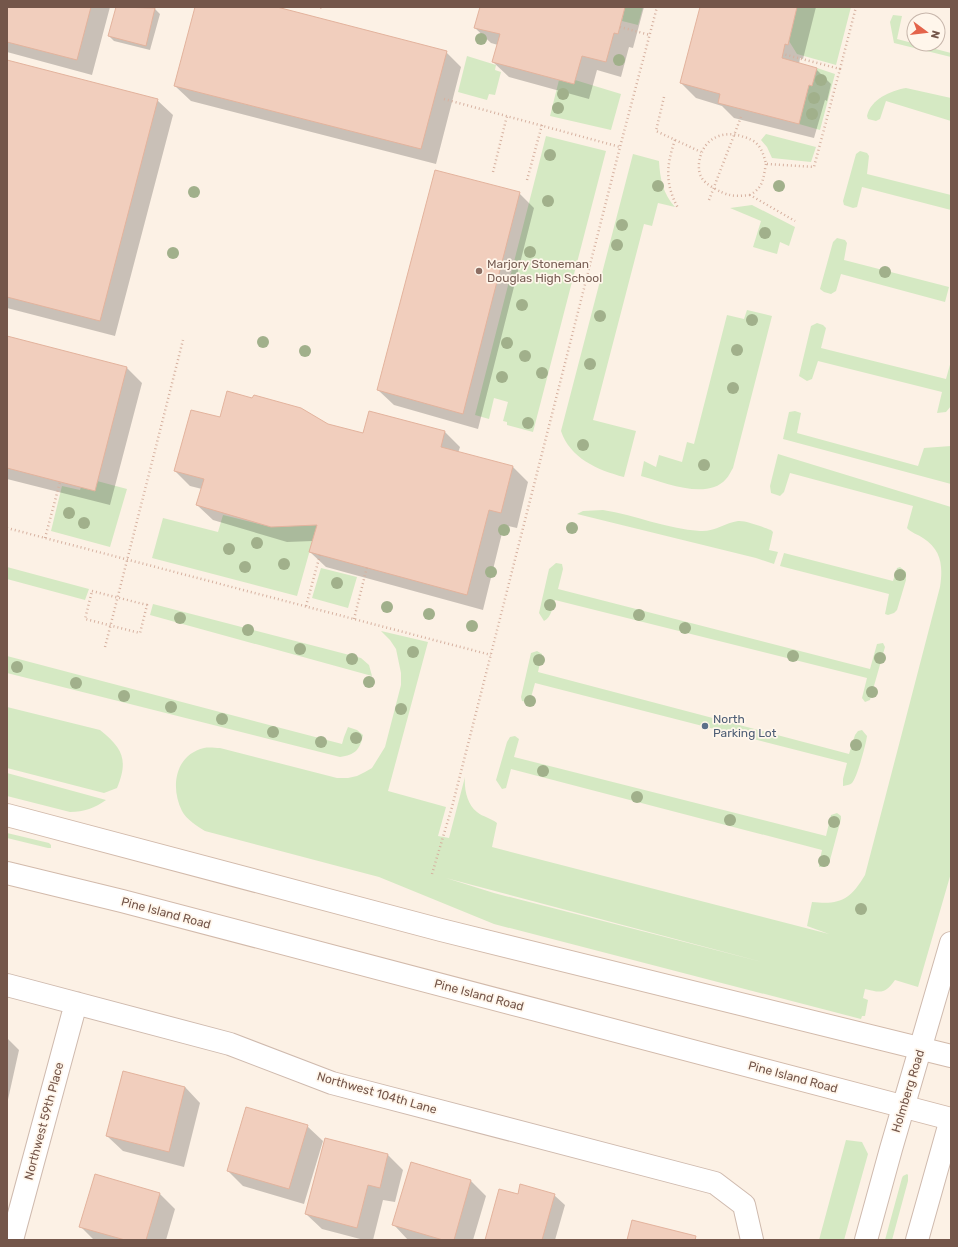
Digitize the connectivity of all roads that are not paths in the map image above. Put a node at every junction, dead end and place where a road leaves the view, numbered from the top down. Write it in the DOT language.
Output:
graph roads {
  1 [pos="7,815"];
  2 [pos="7,873"];
  3 [pos="951,943"];
  4 [pos="7,985"];
  5 [pos="76,1002"];
  6 [pos="921,1049"];
  7 [pos="951,1056"];
  8 [pos="903,1106"];
  9 [pos="951,1119"];
  10 [pos="12,1240"];
  11 [pos="752,1240"];
  12 [pos="866,1240"];
  13 [pos="918,1240"];
  1 -- 6 [label="main road"];
  2 -- 8 [label="main road, Pine Island Road"];
  3 -- 6 [label="main road, Holmberg Road"];
  4 -- 5 [label="main road, Northwest 104th Lane"];
  5 -- 10 [label="main road, Northwest 59th Place"];
  5 -- 11 [label="main road, Northwest 104th Lane"];
  6 -- 7 [label="main road"];
  6 -- 8 [label="main road, Holmberg Road"];
  8 -- 9 [label="main road, Pine Island Road"];
  8 -- 12 [label="main road, Holmberg Road"];
  9 -- 13 [label="main road"];
}
